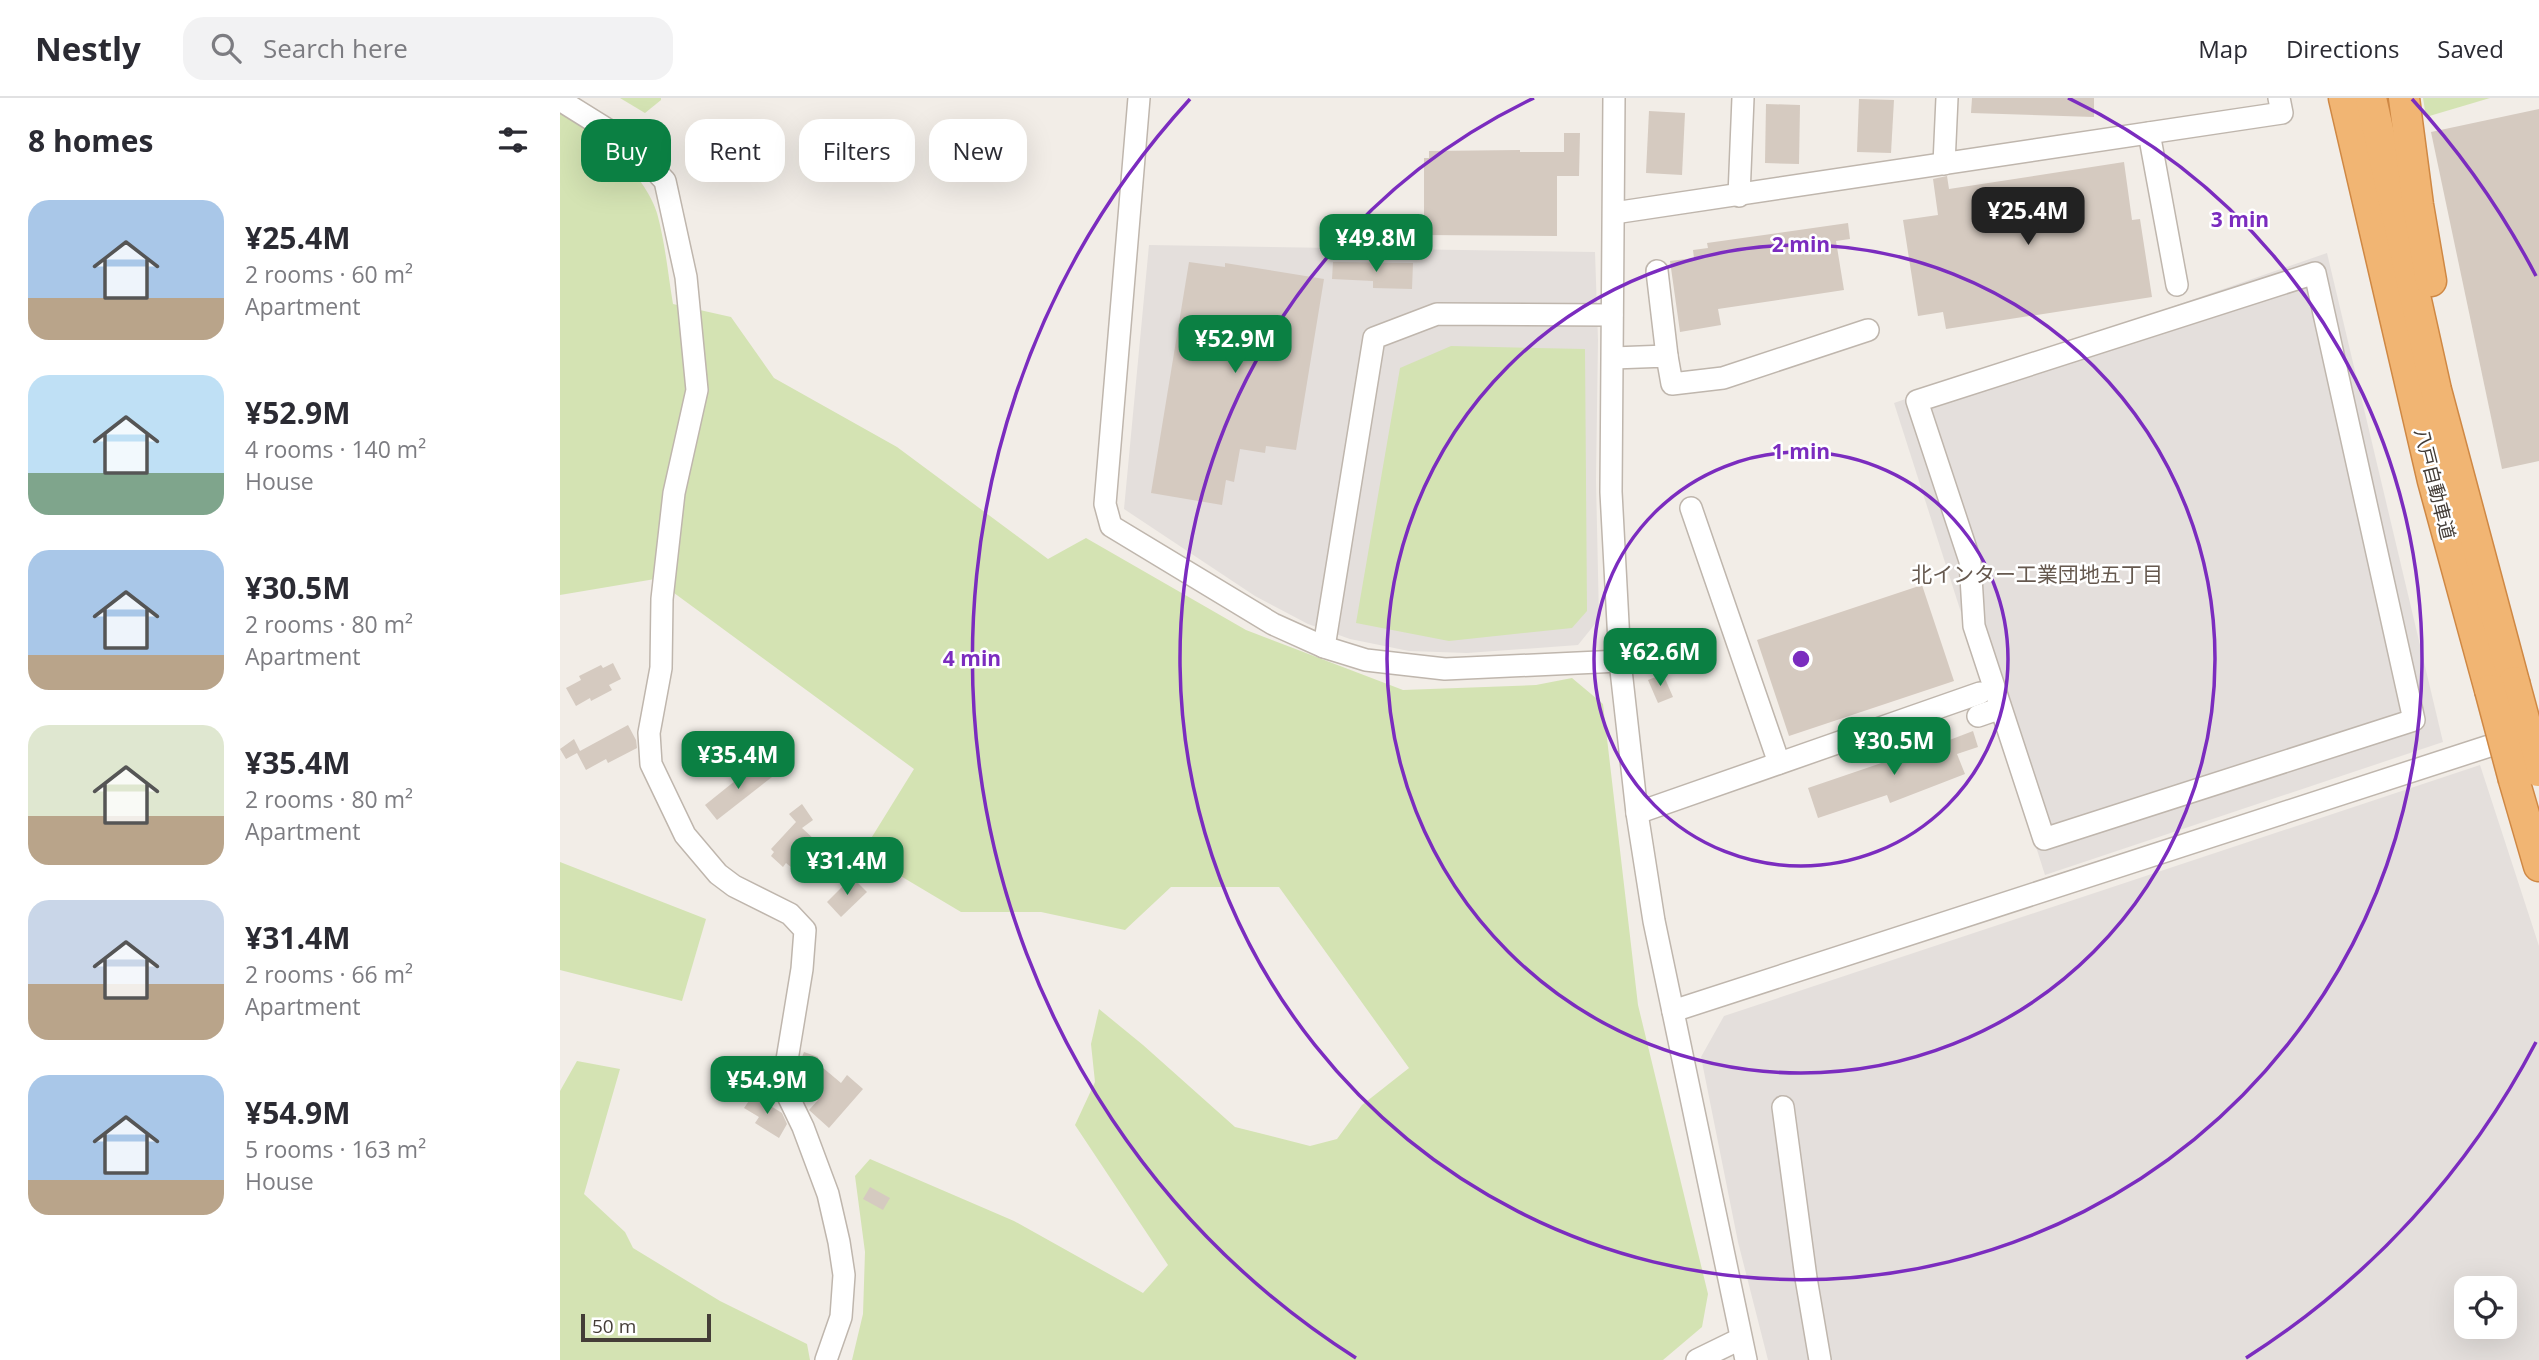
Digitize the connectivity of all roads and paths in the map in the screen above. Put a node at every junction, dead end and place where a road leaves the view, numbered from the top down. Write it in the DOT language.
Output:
graph roads {
  1 [pos="1139,98"];
  2 [pos="1614,98"];
  3 [pos="1743,98"];
  4 [pos="1947,98"];
  5 [pos="2279,98"];
  6 [pos="2344,98"];
  7 [pos="2371,98"];
  8 [pos="2404,98"];
  9 [pos="560,100"];
  10 [pos="2149,133"];
  11 [pos="1944,164"];
  12 [pos="1739,196"];
  13 [pos="1614,213"];
  14 [pos="1657,271"];
  15 [pos="2177,285"];
  16 [pos="1612,315"];
  17 [pos="1868,331"];
  18 [pos="1667,356"];
  19 [pos="1613,358"];
  20 [pos="1691,509"];
  21 [pos="2503,639"];
  22 [pos="1324,648"];
  23 [pos="1620,661"];
  24 [pos="2502,686"];
  25 [pos="1980,693"];
  26 [pos="2001,708"];
  27 [pos="1978,716"];
  28 [pos="2539,730"];
  29 [pos="1779,763"];
  30 [pos="2530,775"];
  31 [pos="1637,813"];
  32 [pos="2539,866"];
  33 [pos="1673,1012"];
  34 [pos="1783,1107"];
  35 [pos="1741,1339"];
  36 [pos="826,1360"];
  37 [pos="1697,1360"];
  38 [pos="1746,1360"];
  39 [pos="1820,1360"];
  1 -- 22 [label="street"];
  2 -- 13 [label="street"];
  3 -- 12 [label="street"];
  4 -- 11 [label="street"];
  5 -- 10 [label="street"];
  6 -- 24 [label="highway, 八戸自動車道"];
  7 -- 21 [label="highway, 八戸自動車道"];
  8 -- 21 [label="highway"];
  9 -- 36 [label="street"];
  10 -- 11 [label="street"];
  10 -- 15 [label="street"];
  11 -- 12 [label="street"];
  12 -- 13 [label="street"];
  13 -- 16 [label="street"];
  14 -- 18 [label="street"];
  16 -- 19 [label="street"];
  16 -- 22 [label="street"];
  17 -- 18 [label="street"];
  18 -- 19 [label="street"];
  19 -- 23 [label="street"];
  20 -- 29 [label="street"];
  21 -- 24 [label="highway, 八戸自動車道"];
  22 -- 23 [label="street"];
  23 -- 31 [label="street"];
  24 -- 30 [label="highway, 八戸自動車道, bridge"];
  25 -- 29 [label="street"];
  26 -- 26 [label="street"];
  26 -- 27 [label="street"];
  28 -- 33 [label="street"];
  29 -- 31 [label="street"];
  30 -- 32 [label="highway, 八戸自動車道"];
  31 -- 33 [label="street"];
  33 -- 35 [label="street"];
  34 -- 39 [label="street"];
  35 -- 37 [label="street"];
  35 -- 38 [label="street"];
}
